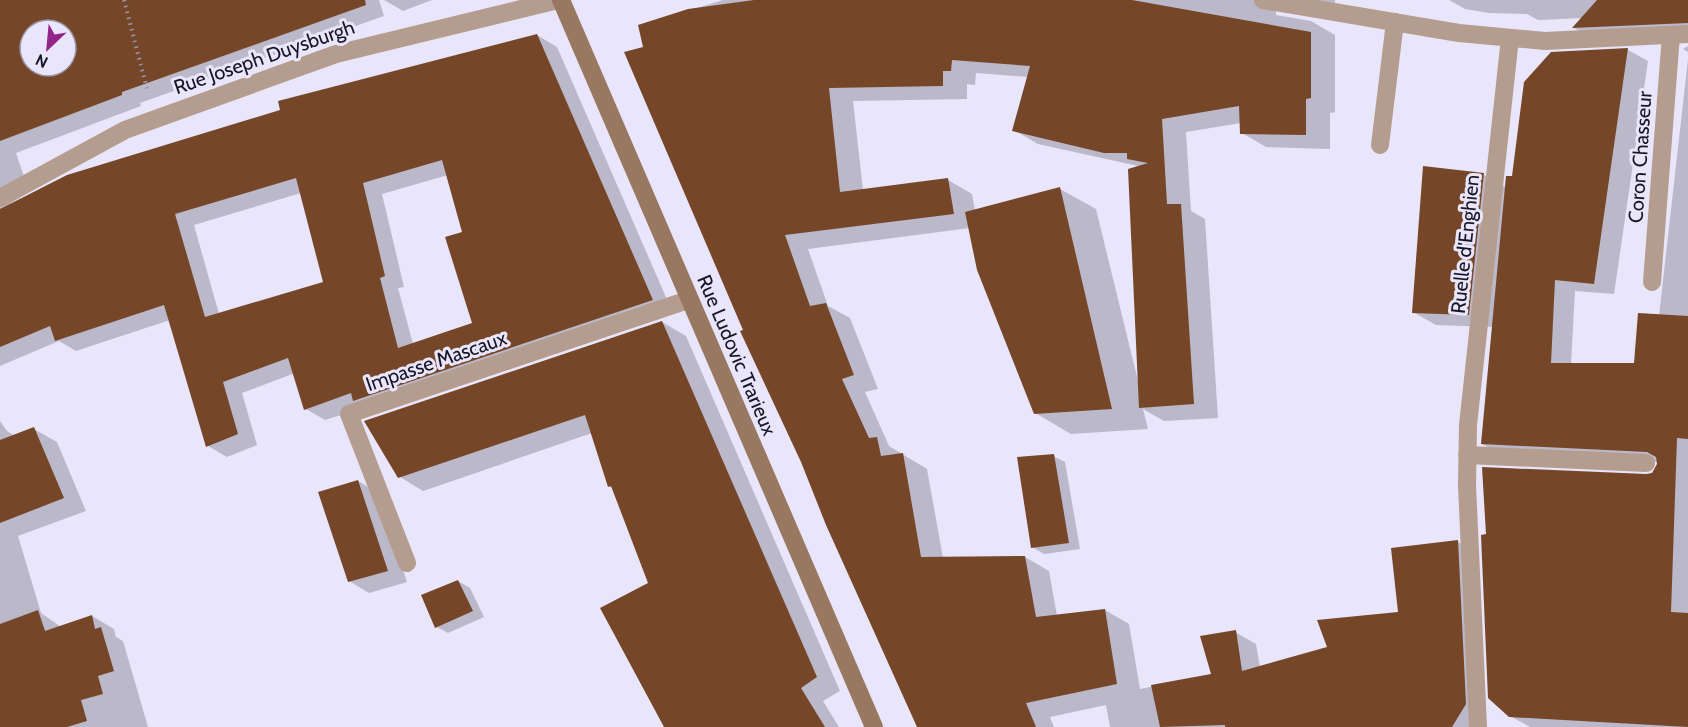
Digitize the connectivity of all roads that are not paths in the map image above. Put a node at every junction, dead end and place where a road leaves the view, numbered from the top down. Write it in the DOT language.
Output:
graph roads {
  1 [pos="560,0"];
  2 [pos="1263,0"];
  3 [pos="1395,22"];
  4 [pos="1680,34"];
  5 [pos="1510,38"];
  6 [pos="1380,145"];
  7 [pos="0,198"];
  8 [pos="1652,282"];
  9 [pos="688,300"];
  10 [pos="1467,455"];
  11 [pos="1646,464"];
  12 [pos="407,563"];
  13 [pos="874,727"];
  14 [pos="1478,727"];
  1 -- 7 [label="street, Rue Joseph Duysburgh"];
  1 -- 9 [label="street, Rue Ludovic Trarieux"];
  2 -- 3 [label="street"];
  3 -- 5 [label="street"];
  3 -- 6 [label="street"];
  4 -- 5 [label="street"];
  4 -- 8 [label="street, Coron Chasseur"];
  5 -- 10 [label="street, Ruelle d'Enghien"];
  9 -- 12 [label="street, Impasse Mascaux"];
  9 -- 13 [label="street, Rue Ludovic Trarieux"];
  10 -- 11 [label="street"];
  10 -- 14 [label="street, Ruelle d'Enghien"];
}
